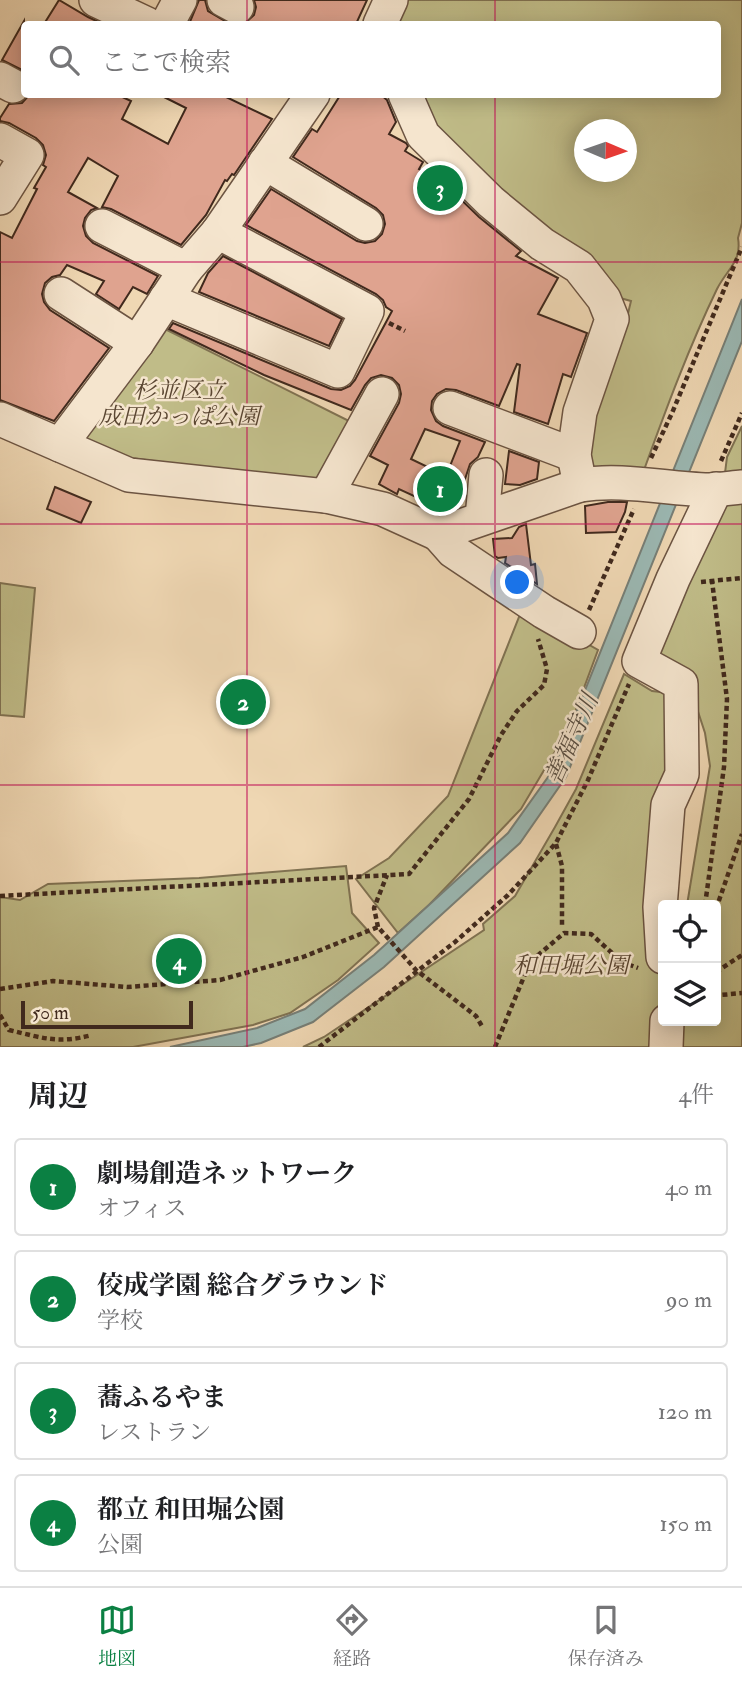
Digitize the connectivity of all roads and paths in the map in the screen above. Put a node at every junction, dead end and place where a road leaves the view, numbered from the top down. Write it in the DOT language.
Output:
graph roads {
  1 [pos="180,0"];
  2 [pos="391,0"];
  3 [pos="108,2"];
  4 [pos="142,21"];
  5 [pos="169,21"];
  6 [pos="381,21"];
  7 [pos="303,98"];
  8 [pos="407,98"];
  9 [pos="0,140"];
  10 [pos="265,163"];
  11 [pos="0,198"];
  12 [pos="366,224"];
  13 [pos="102,226"];
  14 [pos="218,232"];
  15 [pos="742,247"];
  16 [pos="186,269"];
  17 [pos="61,294"];
  18 [pos="166,299"];
  19 [pos="137,343"];
  20 [pos="383,394"];
  21 [pos="450,408"];
  22 [pos="742,413"];
  23 [pos="0,419"];
  24 [pos="60,445"];
  25 [pos="577,470"];
  26 [pos="486,475"];
  27 [pos="643,484"];
  28 [pos="721,489"];
  29 [pos="326,496"];
  30 [pos="482,518"];
  31 [pos="438,534"];
  32 [pos="742,579"];
  33 [pos="712,581"];
  34 [pos="671,583"];
  35 [pos="544,612"];
  36 [pos="579,632"];
  37 [pos="639,661"];
  38 [pos="742,834"];
  39 [pos="556,843"];
  40 [pos="387,875"];
  41 [pos="0,896"];
  42 [pos="706,900"];
  43 [pos="719,900"];
  44 [pos="378,927"];
  45 [pos="562,927"];
  46 [pos="742,955"];
  47 [pos="653,963"];
  48 [pos="414,968"];
  49 [pos="721,969"];
  50 [pos="0,989"];
  51 [pos="742,993"];
  52 [pos="721,995"];
  53 [pos="0,1015"];
  54 [pos="667,1026"];
  55 [pos="483,1027"];
  56 [pos="92,1035"];
  57 [pos="318,1047"];
  58 [pos="495,1047"];
  59 [pos="666,1047"];
  1 -- 5 [label="street"];
  2 -- 6 [label="street"];
  3 -- 4 [label="street"];
  7 -- 10 [label="street"];
  8 -- 25 [label="street"];
  9 -- 11 [label="street"];
  10 -- 12 [label="street"];
  10 -- 14 [label="street"];
  13 -- 16 [label="street"];
  14 -- 16 [label="street"];
  14 -- 18 [label="street"];
  15 -- 27 [label="path"];
  16 -- 18 [label="street"];
  17 -- 19 [label="street"];
  18 -- 19 [label="street"];
  19 -- 24 [label="street"];
  20 -- 29 [label="street"];
  21 -- 25 [label="street"];
  22 -- 28 [label="path"];
  23 -- 24 [label="street"];
  24 -- 29 [label="street"];
  25 -- 27 [label="street"];
  25 -- 30 [label="street"];
  26 -- 30 [label="street"];
  27 -- 28 [label="street"];
  27 -- 36 [label="path"];
  28 -- 34 [label="street"];
  29 -- 31 [label="street"];
  30 -- 31 [label="street"];
  31 -- 35 [label="street"];
  32 -- 33 [label="path"];
  33 -- 34 [label="path"];
  33 -- 42 [label="path"];
  34 -- 37 [label="street"];
  35 -- 36 [label="street"];
  35 -- 40 [label="path"];
  37 -- 39 [label="path"];
  37 -- 47 [label="street"];
  38 -- 43 [label="path"];
  39 -- 45 [label="path"];
  39 -- 48 [label="path"];
  40 -- 41 [label="path"];
  40 -- 44 [label="path"];
  44 -- 48 [label="path"];
  44 -- 50 [label="path"];
  46 -- 49 [label="path"];
  47 -- 58 [label="path"];
  48 -- 55 [label="path"];
  48 -- 57 [label="path"];
  51 -- 52 [label="path"];
  53 -- 56 [label="path"];
  54 -- 59 [label="street"];
}
